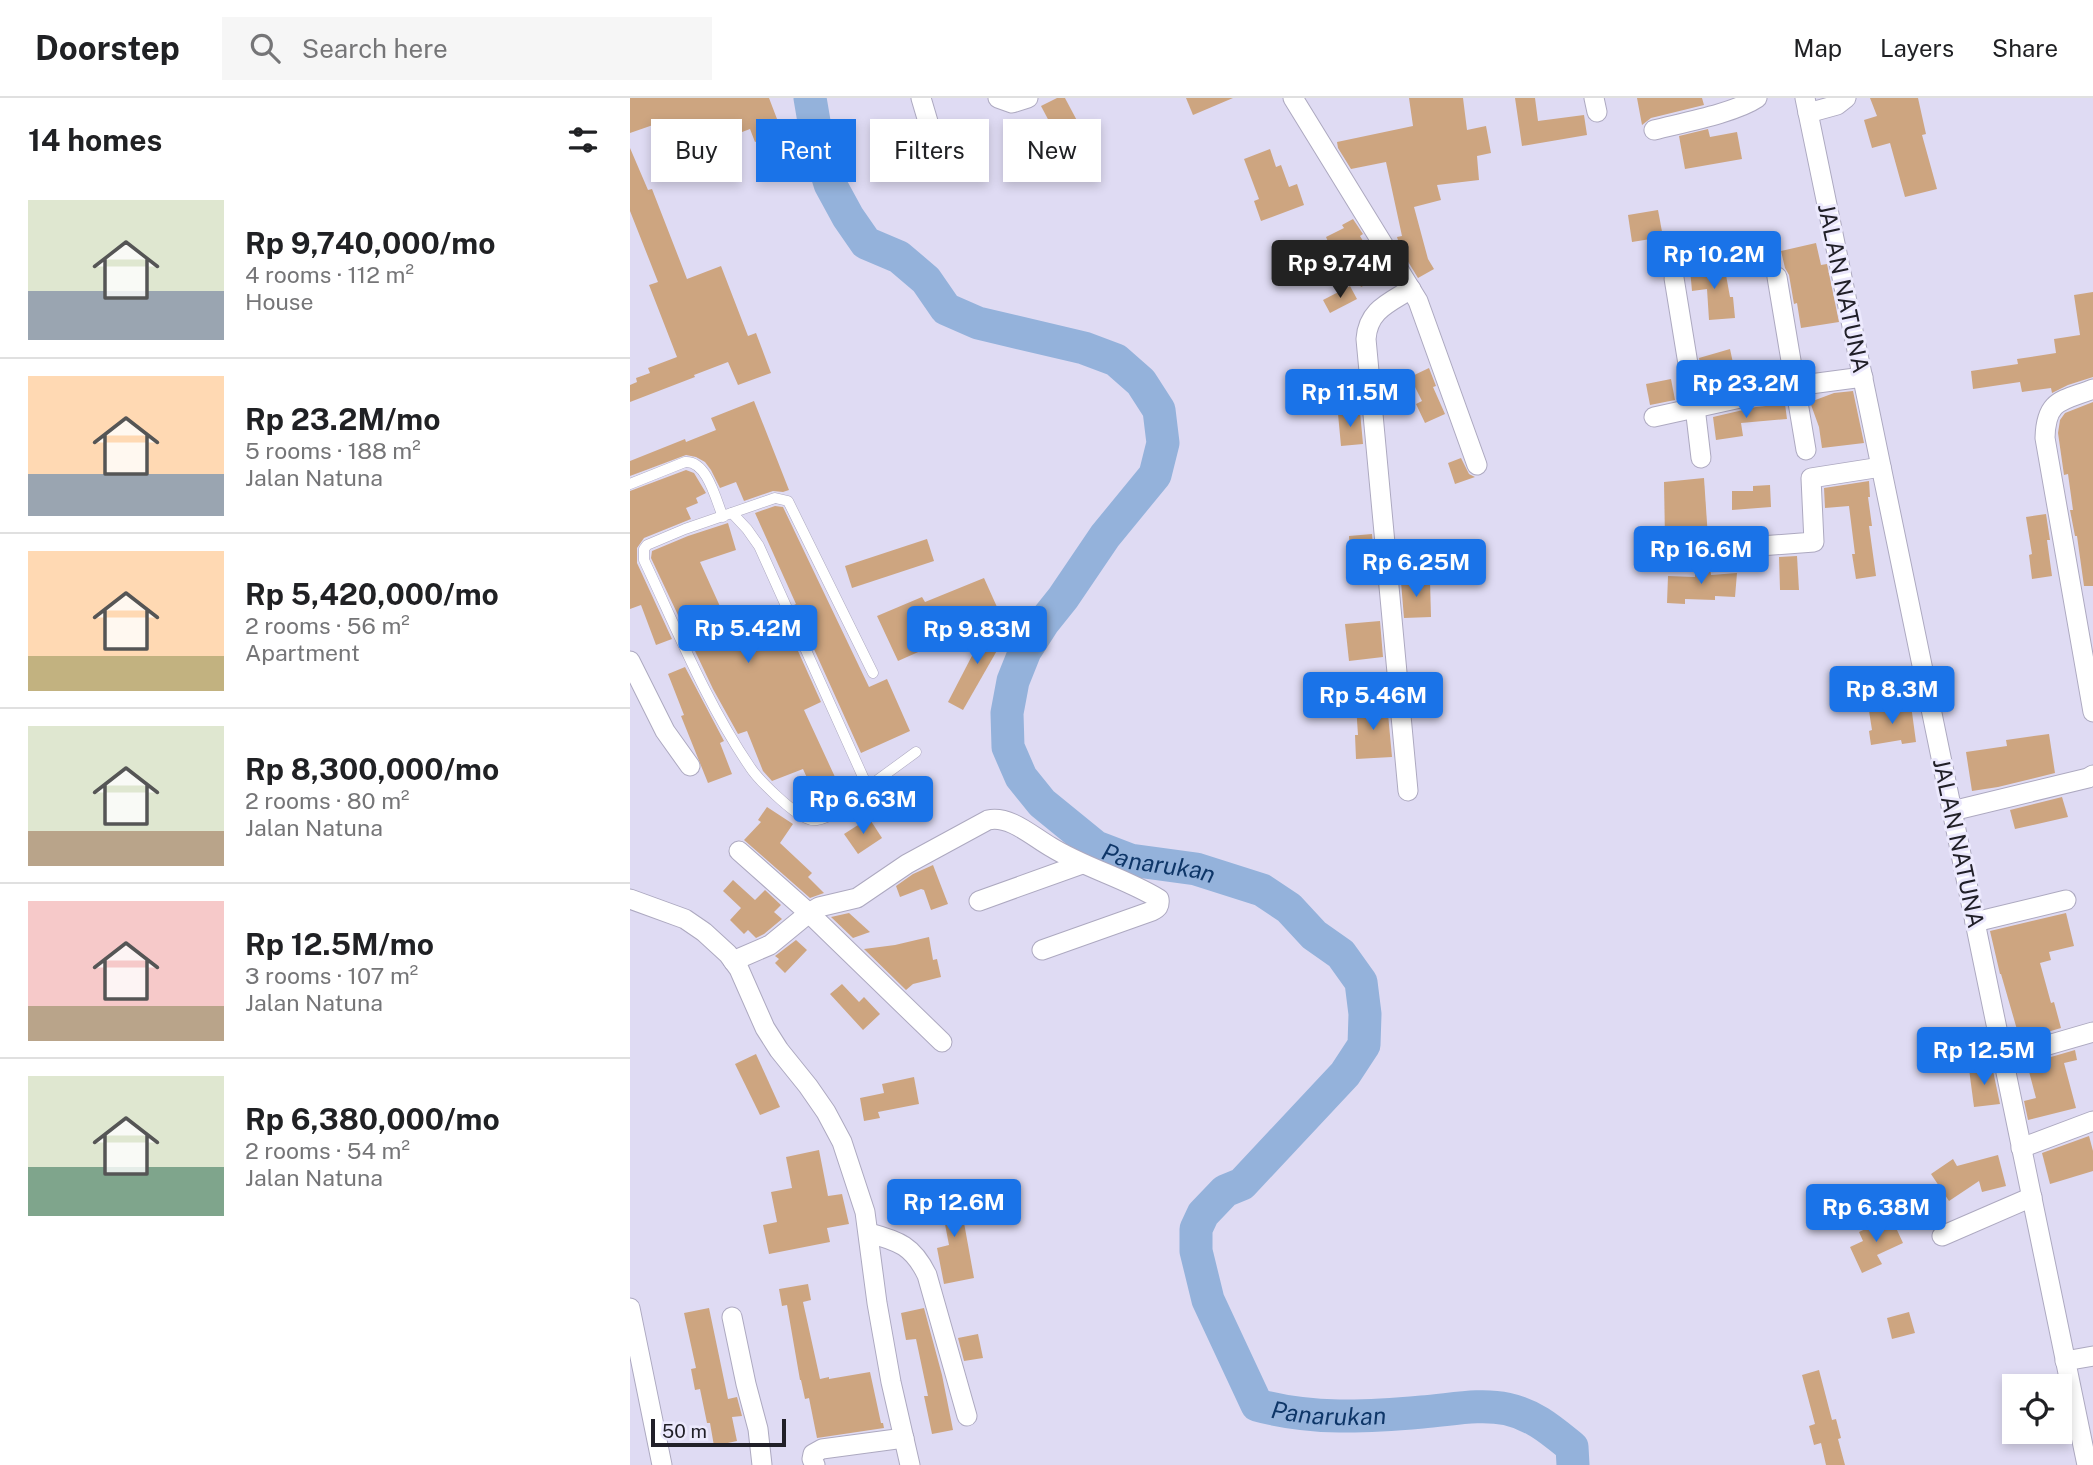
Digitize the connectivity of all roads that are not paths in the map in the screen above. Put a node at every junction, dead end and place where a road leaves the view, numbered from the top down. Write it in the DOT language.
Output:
graph roads {
  1 [pos="921,98"];
  2 [pos="998,98"];
  3 [pos="1028,98"];
  4 [pos="1293,98"];
  5 [pos="1758,98"];
  6 [pos="1846,98"];
  7 [pos="1807,106"];
  8 [pos="927,119"];
  9 [pos="1654,130"];
  10 [pos="1777,277"];
  11 [pos="1674,278"];
  12 [pos="1411,289"];
  13 [pos="1863,377"];
  14 [pos="1795,386"];
  15 [pos="2093,389"];
  16 [pos="1695,407"];
  17 [pos="1654,417"];
  18 [pos="1806,450"];
  19 [pos="1701,458"];
  20 [pos="1477,465"];
  21 [pos="1881,467"];
  22 [pos="630,484"];
  23 [pos="727,515"];
  24 [pos="1681,552"];
  25 [pos="630,661"];
  26 [pos="873,673"];
  27 [pos="2093,712"];
  28 [pos="916,752"];
  29 [pos="690,766"];
  30 [pos="2093,775"];
  31 [pos="868,788"];
  32 [pos="1408,791"];
  33 [pos="1952,811"];
  34 [pos="739,851"];
  35 [pos="1082,864"];
  36 [pos="630,899"];
  37 [pos="2066,900"];
  38 [pos="979,901"];
  39 [pos="809,913"];
  40 [pos="1975,922"];
  41 [pos="1042,950"];
  42 [pos="733,961"];
  43 [pos="2093,1032"];
  44 [pos="942,1042"];
  45 [pos="2003,1058"];
  46 [pos="2093,1121"];
  47 [pos="2021,1148"];
  48 [pos="2032,1197"];
  49 [pos="869,1233"];
  50 [pos="1942,1236"];
  51 [pos="630,1308"];
  52 [pos="732,1317"];
  53 [pos="2093,1356"];
  54 [pos="2065,1361"];
  55 [pos="967,1416"];
  56 [pos="904,1438"];
  57 [pos="662,1465"];
  58 [pos="762,1465"];
  59 [pos="815,1465"];
  60 [pos="910,1465"];
  61 [pos="2087,1465"];
  1 -- 8 [label="street"];
  2 -- 3 [label="street"];
  4 -- 12 [label="street"];
  5 -- 9 [label="street"];
  6 -- 7 [label="street"];
  7 -- 13 [label="street, JALAN NATUNA"];
  10 -- 14 [label="street"];
  11 -- 16 [label="street"];
  12 -- 20 [label="street"];
  12 -- 32 [label="street"];
  13 -- 14 [label="street"];
  13 -- 21 [label="street, JALAN NATUNA"];
  14 -- 16 [label="street"];
  14 -- 18 [label="street"];
  15 -- 27 [label="street"];
  16 -- 17 [label="street"];
  16 -- 19 [label="street"];
  21 -- 24 [label="street"];
  21 -- 33 [label="street, JALAN NATUNA"];
  22 -- 23 [label="lane"];
  23 -- 26 [label="lane"];
  23 -- 31 [label="lane"];
  23 -- 31 [label="lane"];
  25 -- 29 [label="street"];
  28 -- 31 [label="lane"];
  30 -- 33 [label="street"];
  33 -- 40 [label="street, JALAN NATUNA"];
  34 -- 39 [label="street"];
  35 -- 38 [label="street"];
  35 -- 39 [label="street"];
  35 -- 41 [label="street"];
  36 -- 42 [label="street"];
  37 -- 40 [label="street"];
  39 -- 42 [label="street"];
  39 -- 44 [label="street"];
  40 -- 45 [label="street, JALAN NATUNA"];
  42 -- 49 [label="street"];
  43 -- 45 [label="street"];
  45 -- 47 [label="street, JALAN NATUNA"];
  46 -- 47 [label="street"];
  47 -- 48 [label="street, JALAN NATUNA"];
  48 -- 50 [label="street"];
  48 -- 54 [label="street, JALAN NATUNA"];
  49 -- 55 [label="street"];
  49 -- 56 [label="street"];
  51 -- 57 [label="street"];
  52 -- 58 [label="street"];
  53 -- 54 [label="street"];
  54 -- 61 [label="street, JALAN NATUNA"];
  56 -- 59 [label="street"];
  56 -- 60 [label="street"];
}
